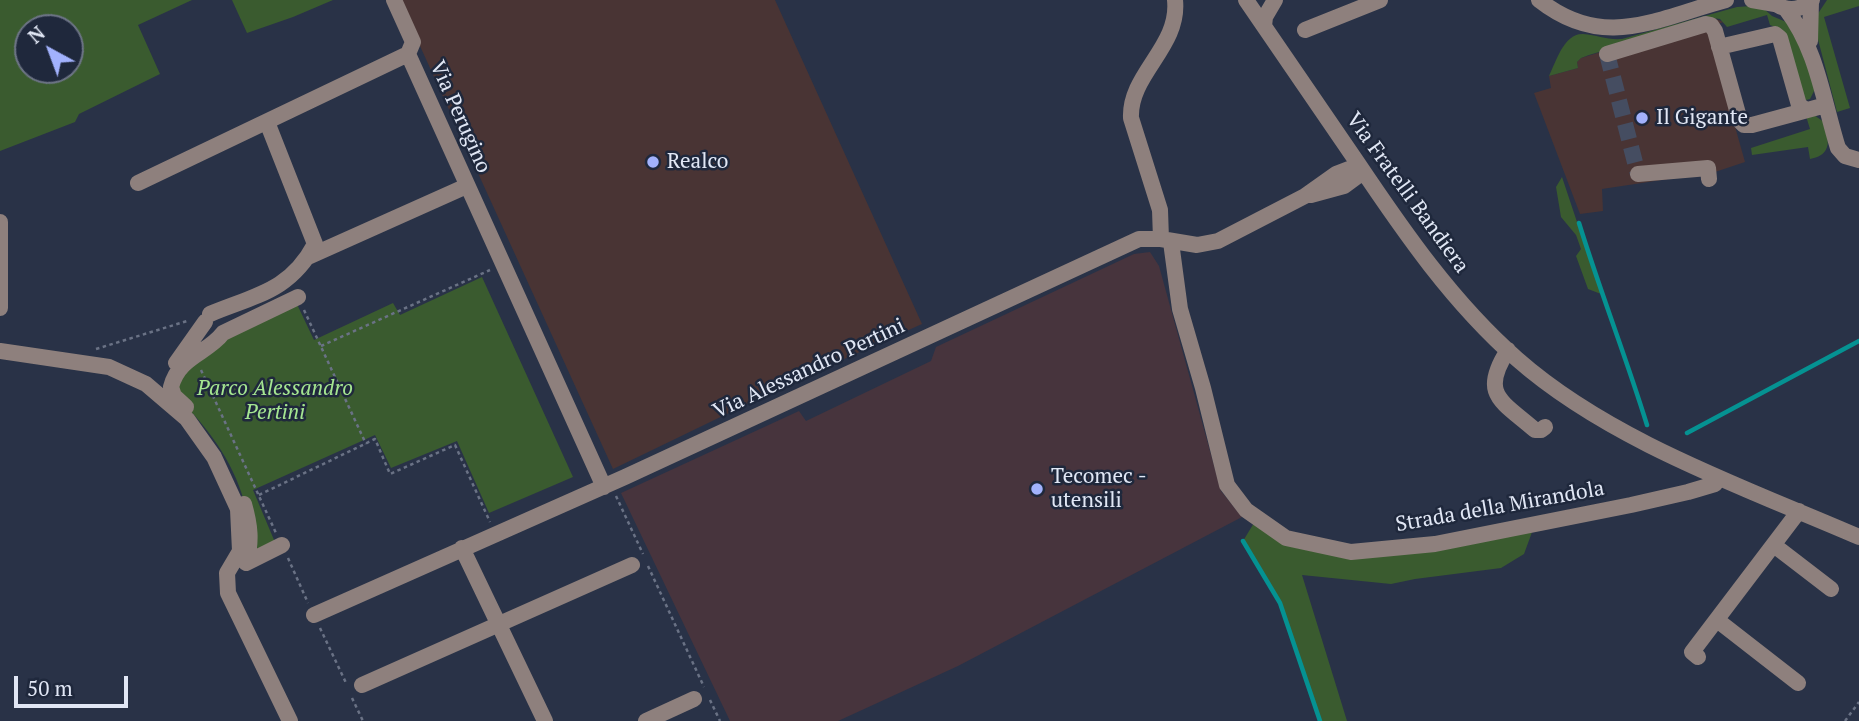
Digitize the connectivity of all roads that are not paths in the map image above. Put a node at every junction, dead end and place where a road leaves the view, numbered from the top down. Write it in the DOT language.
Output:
graph roads {
  1 [pos="394,0"];
  2 [pos="1175,0"];
  3 [pos="1246,0"];
  4 [pos="1275,0"];
  5 [pos="1380,0"];
  6 [pos="1539,0"];
  7 [pos="1726,0"];
  8 [pos="1752,0"];
  9 [pos="1812,1"];
  10 [pos="1777,4"];
  11 [pos="1264,26"];
  12 [pos="1305,30"];
  13 [pos="1719,47"];
  14 [pos="408,54"];
  15 [pos="1607,54"];
  16 [pos="1812,54"];
  17 [pos="1826,105"];
  18 [pos="1806,110"];
  19 [pos="267,122"];
  20 [pos="1859,160"];
  21 [pos="1363,172"];
  22 [pos="1638,174"];
  23 [pos="1709,179"];
  24 [pos="138,183"];
  25 [pos="460,189"];
  26 [pos="0,222"];
  27 [pos="1166,241"];
  28 [pos="308,257"];
  29 [pos="298,297"];
  30 [pos="0,308"];
  31 [pos="1508,350"];
  32 [pos="0,352"];
  33 [pos="155,392"];
  34 [pos="1545,427"];
  35 [pos="1715,484"];
  36 [pos="607,485"];
  37 [pos="1799,511"];
  38 [pos="1859,537"];
  39 [pos="282,545"];
  40 [pos="1775,546"];
  41 [pos="462,548"];
  42 [pos="632,565"];
  43 [pos="1831,589"];
  44 [pos="314,615"];
  45 [pos="1717,620"];
  46 [pos="498,626"];
  47 [pos="1698,657"];
  48 [pos="1798,684"];
  49 [pos="362,685"];
  50 [pos="695,699"];
  51 [pos="290,721"];
  52 [pos="545,721"];
  53 [pos="646,721"];
  1 -- 14 [label="street"];
  2 -- 27 [label="street, Strada della Mirandola"];
  3 -- 11 [label="street, Via Fratelli Bandiera"];
  4 -- 11 [label="street"];
  5 -- 12 [label="street"];
  6 -- 7 [label="street"];
  8 -- 10 [label="street"];
  9 -- 10 [label="street"];
  9 -- 16 [label="street"];
  10 -- 16 [label="street"];
  11 -- 21 [label="street, Via Fratelli Bandiera"];
  13 -- 15 [label="street"];
  13 -- 18 [label="street"];
  13 -- 18 [label="street"];
  14 -- 19 [label="street, Via Perugino"];
  14 -- 36 [label="street, Via Perugino"];
  16 -- 17 [label="street"];
  17 -- 18 [label="street"];
  17 -- 20 [label="street"];
  19 -- 24 [label="street, Via Perugino"];
  19 -- 28 [label="street"];
  21 -- 27 [label="street, Via Alessandro Pertini"];
  21 -- 31 [label="street, Via Fratelli Bandiera"];
  22 -- 23 [label="street"];
  25 -- 28 [label="street, Via Perugino"];
  26 -- 30 [label="street"];
  27 -- 35 [label="street, Strada della Mirandola"];
  27 -- 36 [label="street, Via Alessandro Pertini"];
  28 -- 33 [label="street, Via Perugino"];
  29 -- 39 [label="street"];
  31 -- 34 [label="street"];
  31 -- 37 [label="street, Via Fratelli Bandiera"];
  32 -- 33 [label="street"];
  33 -- 51 [label="street"];
  36 -- 41 [label="street, Via Alessandro Pertini"];
  37 -- 38 [label="street, Via Fratelli Bandiera"];
  37 -- 40 [label="street"];
  40 -- 43 [label="street"];
  40 -- 45 [label="street"];
  41 -- 44 [label="street, Via Alessandro Pertini"];
  41 -- 46 [label="street"];
  42 -- 46 [label="street"];
  45 -- 47 [label="street"];
  45 -- 48 [label="street"];
  46 -- 49 [label="street"];
  46 -- 52 [label="street"];
  50 -- 53 [label="street"];
}
